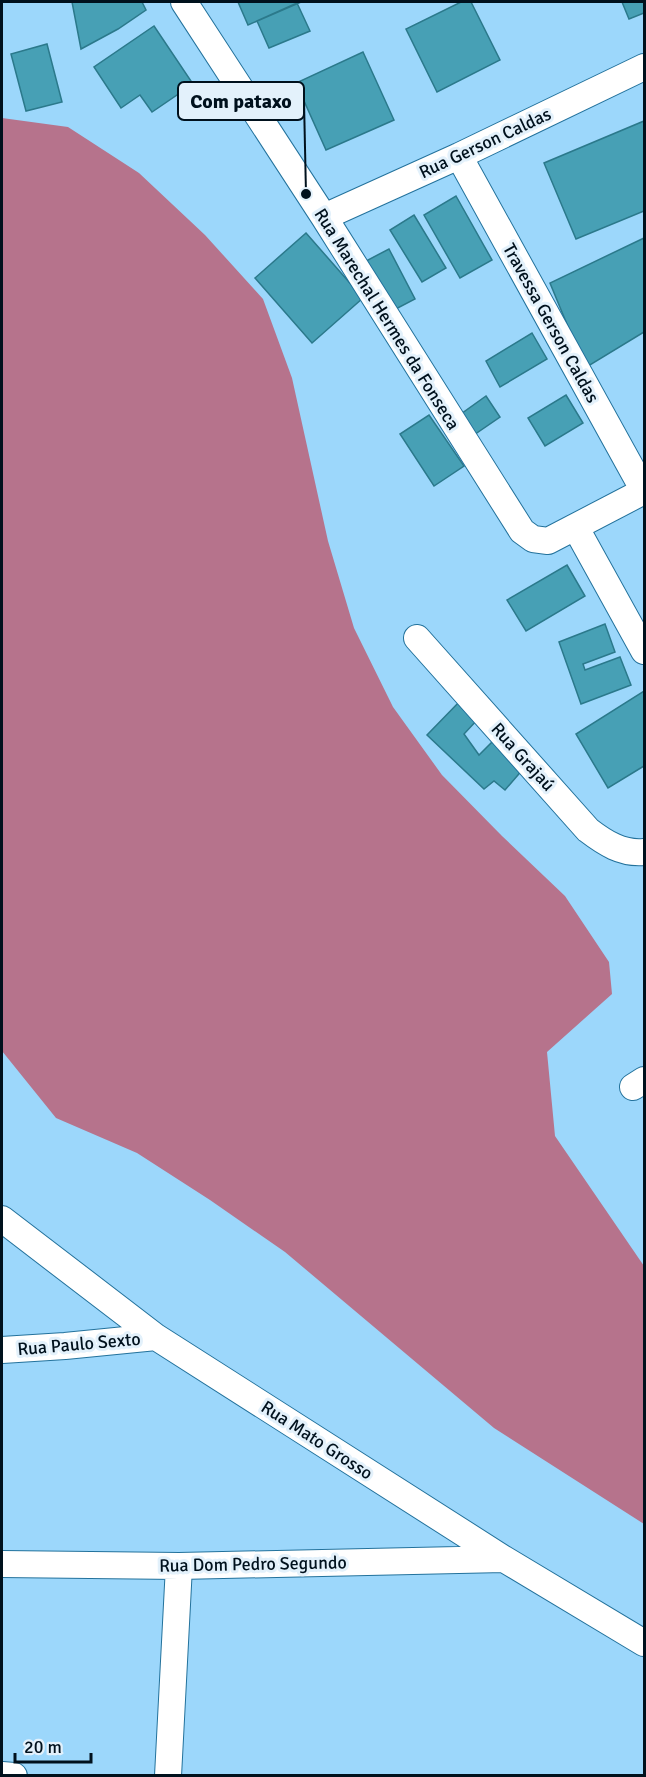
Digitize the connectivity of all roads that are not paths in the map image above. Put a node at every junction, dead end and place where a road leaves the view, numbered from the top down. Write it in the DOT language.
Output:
graph roads {
  1 [pos="184,2"];
  2 [pos="645,67"];
  3 [pos="459,156"];
  4 [pos="324,217"];
  5 [pos="644,491"];
  6 [pos="576,528"];
  7 [pos="417,638"];
  8 [pos="645,651"];
  9 [pos="645,852"];
  10 [pos="2,1220"];
  11 [pos="156,1337"];
  12 [pos="2,1350"];
  13 [pos="504,1559"];
  14 [pos="2,1564"];
  15 [pos="179,1566"];
  16 [pos="645,1642"];
  17 [pos="2,1775"];
  18 [pos="14,1776"];
  19 [pos="168,1776"];
  1 -- 4 [label="street, Rua Marechal Hermes da Fonseca"];
  2 -- 3 [label="street, Rua Gerson Caldas"];
  3 -- 4 [label="street, Rua Gerson Caldas"];
  3 -- 5 [label="street, Travessa Gerson Caldas"];
  4 -- 6 [label="street, Rua Marechal Hermes da Fonseca"];
  5 -- 6 [label="street, Rua Marechal Hermes da Fonseca"];
  6 -- 8 [label="street"];
  7 -- 9 [label="street, Rua Grajaú"];
  10 -- 11 [label="street, Rua Mato Grosso"];
  11 -- 12 [label="street, Rua Paulo Sexto"];
  11 -- 13 [label="street, Rua Mato Grosso"];
  13 -- 15 [label="street, Rua Dom Pedro Segundo"];
  13 -- 16 [label="street, Rua Mato Grosso"];
  14 -- 15 [label="street, Rua Dom Pedro Segundo"];
  15 -- 19 [label="street"];
  17 -- 18 [label="street"];
}
